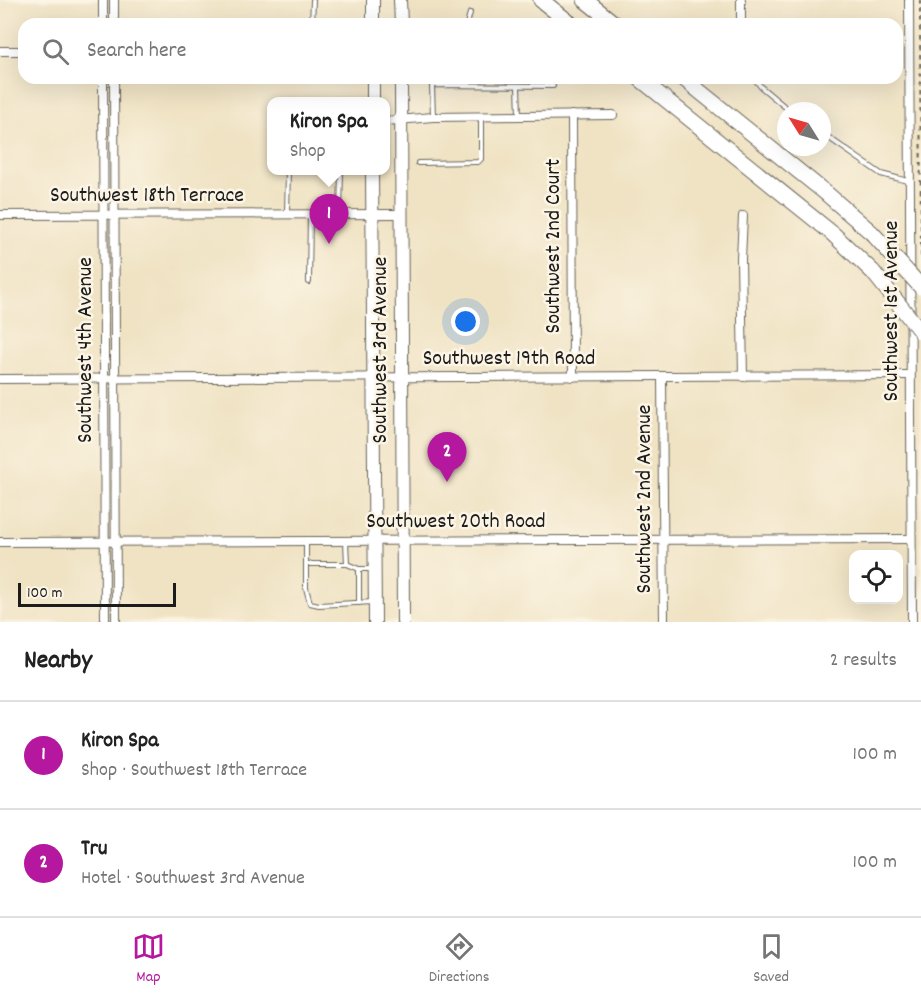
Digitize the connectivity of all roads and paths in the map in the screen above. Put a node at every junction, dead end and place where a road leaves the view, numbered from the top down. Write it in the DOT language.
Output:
graph roads {
  1 [pos="103,0"];
  2 [pos="114,0"];
  3 [pos="313,0"];
  4 [pos="373,0"];
  5 [pos="400,0"];
  6 [pos="541,0"];
  7 [pos="585,0"];
  8 [pos="741,0"];
  9 [pos="909,0"];
  10 [pos="920,0"];
  11 [pos="471,13"];
  12 [pos="103,18"];
  13 [pos="114,18"];
  14 [pos="312,18"];
  15 [pos="373,18"];
  16 [pos="401,18"];
  17 [pos="469,18"];
  18 [pos="564,18"];
  19 [pos="608,18"];
  20 [pos="741,18"];
  21 [pos="0,51"];
  22 [pos="18,51"];
  23 [pos="103,84"];
  24 [pos="114,84"];
  25 [pos="401,84"];
  26 [pos="646,84"];
  27 [pos="690,84"];
  28 [pos="759,84"];
  29 [pos="518,86"];
  30 [pos="553,86"];
  31 [pos="779,102"];
  32 [pos="572,115"];
  33 [pos="613,115"];
  34 [pos="519,116"];
  35 [pos="433,117"];
  36 [pos="481,117"];
  37 [pos="401,120"];
  38 [pos="390,121"];
  39 [pos="831,139"];
  40 [pos="418,163"];
  41 [pos="288,175"];
  42 [pos="341,175"];
  43 [pos="372,175"];
  44 [pos="909,181"];
  45 [pos="287,214"];
  46 [pos="310,214"];
  47 [pos="340,214"];
  48 [pos="373,214"];
  49 [pos="401,214"];
  50 [pos="0,215"];
  51 [pos="104,215"];
  52 [pos="115,215"];
  53 [pos="743,216"];
  54 [pos="921,260"];
  55 [pos="309,282"];
  56 [pos="921,287"];
  57 [pos="921,332"];
  58 [pos="910,375"];
  59 [pos="374,377"];
  60 [pos="402,377"];
  61 [pos="573,377"];
  62 [pos="663,377"];
  63 [pos="743,377"];
  64 [pos="104,379"];
  65 [pos="114,379"];
  66 [pos="0,380"];
  67 [pos="911,539"];
  68 [pos="403,540"];
  69 [pos="663,540"];
  70 [pos="346,541"];
  71 [pos="375,541"];
  72 [pos="0,542"];
  73 [pos="110,542"];
  74 [pos="306,542"];
  75 [pos="306,564"];
  76 [pos="347,564"];
  77 [pos="359,568"];
  78 [pos="375,569"];
  79 [pos="375,602"];
  80 [pos="359,603"];
  81 [pos="105,622"];
  82 [pos="116,622"];
  83 [pos="375,622"];
  84 [pos="403,622"];
  85 [pos="664,622"];
  86 [pos="912,622"];
  1 -- 12 [label="street"];
  2 -- 13 [label="street"];
  3 -- 14 [label="lane"];
  4 -- 15 [label="main road"];
  5 -- 16 [label="main road"];
  6 -- 18 [label="highway"];
  7 -- 19 [label="highway"];
  8 -- 20 [label="street"];
  9 -- 44 [label="street, Southwest 1st Avenue"];
  10 -- 54 [label="path"];
  11 -- 17 [label="lane"];
  21 -- 22 [label="street"];
  23 -- 51 [label="street, Southwest 4th Avenue"];
  24 -- 52 [label="street, Southwest 4th Avenue"];
  25 -- 37 [label="main road, Southwest 3rd Avenue"];
  26 -- 57 [label="highway, bridge"];
  27 -- 56 [label="highway, bridge"];
  28 -- 31 [label="lane"];
  29 -- 30 [label="lane"];
  29 -- 34 [label="lane"];
  29 -- 35 [label="lane"];
  32 -- 33 [label="street"];
  32 -- 34 [label="street"];
  32 -- 61 [label="street, Southwest 2nd Court"];
  34 -- 36 [label="street"];
  35 -- 36 [label="street"];
  35 -- 37 [label="street"];
  36 -- 40 [label="lane"];
  37 -- 38 [label="street"];
  37 -- 49 [label="main road, Southwest 3rd Avenue"];
  39 -- 44 [label="lane"];
  41 -- 45 [label="lane"];
  42 -- 47 [label="lane"];
  43 -- 48 [label="main road, Southwest 3rd Avenue"];
  44 -- 58 [label="street, Southwest 1st Avenue"];
  45 -- 46 [label="street, Southwest 18th Terrace"];
  45 -- 52 [label="street, Southwest 18th Terrace"];
  46 -- 47 [label="street, Southwest 18th Terrace"];
  46 -- 55 [label="lane"];
  47 -- 48 [label="street, Southwest 18th Terrace"];
  48 -- 49 [label="street, Southwest 18th Terrace"];
  48 -- 59 [label="main road, Southwest 3rd Avenue"];
  49 -- 60 [label="main road, Southwest 3rd Avenue"];
  50 -- 51 [label="street, Southwest 18th Terrace"];
  51 -- 52 [label="street, Southwest 18th Terrace"];
  51 -- 64 [label="street, Southwest 4th Avenue"];
  52 -- 65 [label="street, Southwest 4th Avenue"];
  53 -- 63 [label="street"];
  58 -- 63 [label="street, Southwest 19th Road"];
  58 -- 67 [label="street, Southwest 1st Avenue"];
  59 -- 60 [label="street, Southwest 19th Road"];
  59 -- 65 [label="street, Southwest 19th Road"];
  59 -- 71 [label="main road, Southwest 3rd Avenue"];
  60 -- 61 [label="street, Southwest 19th Road"];
  60 -- 68 [label="main road, Southwest 3rd Avenue"];
  61 -- 62 [label="street, Southwest 19th Road"];
  62 -- 63 [label="street, Southwest 19th Road"];
  62 -- 69 [label="street, Southwest 2nd Avenue"];
  64 -- 65 [label="street, Southwest 19th Road"];
  64 -- 66 [label="street, Southwest 19th Road"];
  64 -- 73 [label="street, Southwest 4th Avenue"];
  65 -- 73 [label="street, Southwest 4th Avenue"];
  67 -- 69 [label="street, Southwest 20th Road"];
  67 -- 86 [label="street, Southwest 1st Avenue"];
  68 -- 69 [label="street, Southwest 20th Road"];
  68 -- 71 [label="street, Southwest 20th Road"];
  68 -- 84 [label="main road, Southwest 3rd Avenue"];
  69 -- 85 [label="street, Southwest 2nd Avenue"];
  70 -- 71 [label="street, Southwest 20th Road"];
  70 -- 74 [label="street, Southwest 20th Road"];
  70 -- 76 [label="lane"];
  71 -- 78 [label="main road, Southwest 3rd Avenue"];
  72 -- 73 [label="street, Southwest 20th Road"];
  73 -- 74 [label="street, Southwest 20th Road"];
  73 -- 81 [label="street, Southwest 4th Avenue"];
  73 -- 82 [label="street, Southwest 4th Avenue"];
  74 -- 75 [label="lane"];
  75 -- 76 [label="lane"];
  75 -- 80 [label="lane"];
  76 -- 77 [label="lane"];
  77 -- 78 [label="lane"];
  77 -- 80 [label="lane"];
  78 -- 79 [label="main road, Southwest 3rd Avenue"];
  79 -- 80 [label="lane"];
  79 -- 83 [label="main road, Southwest 3rd Avenue"];
}
